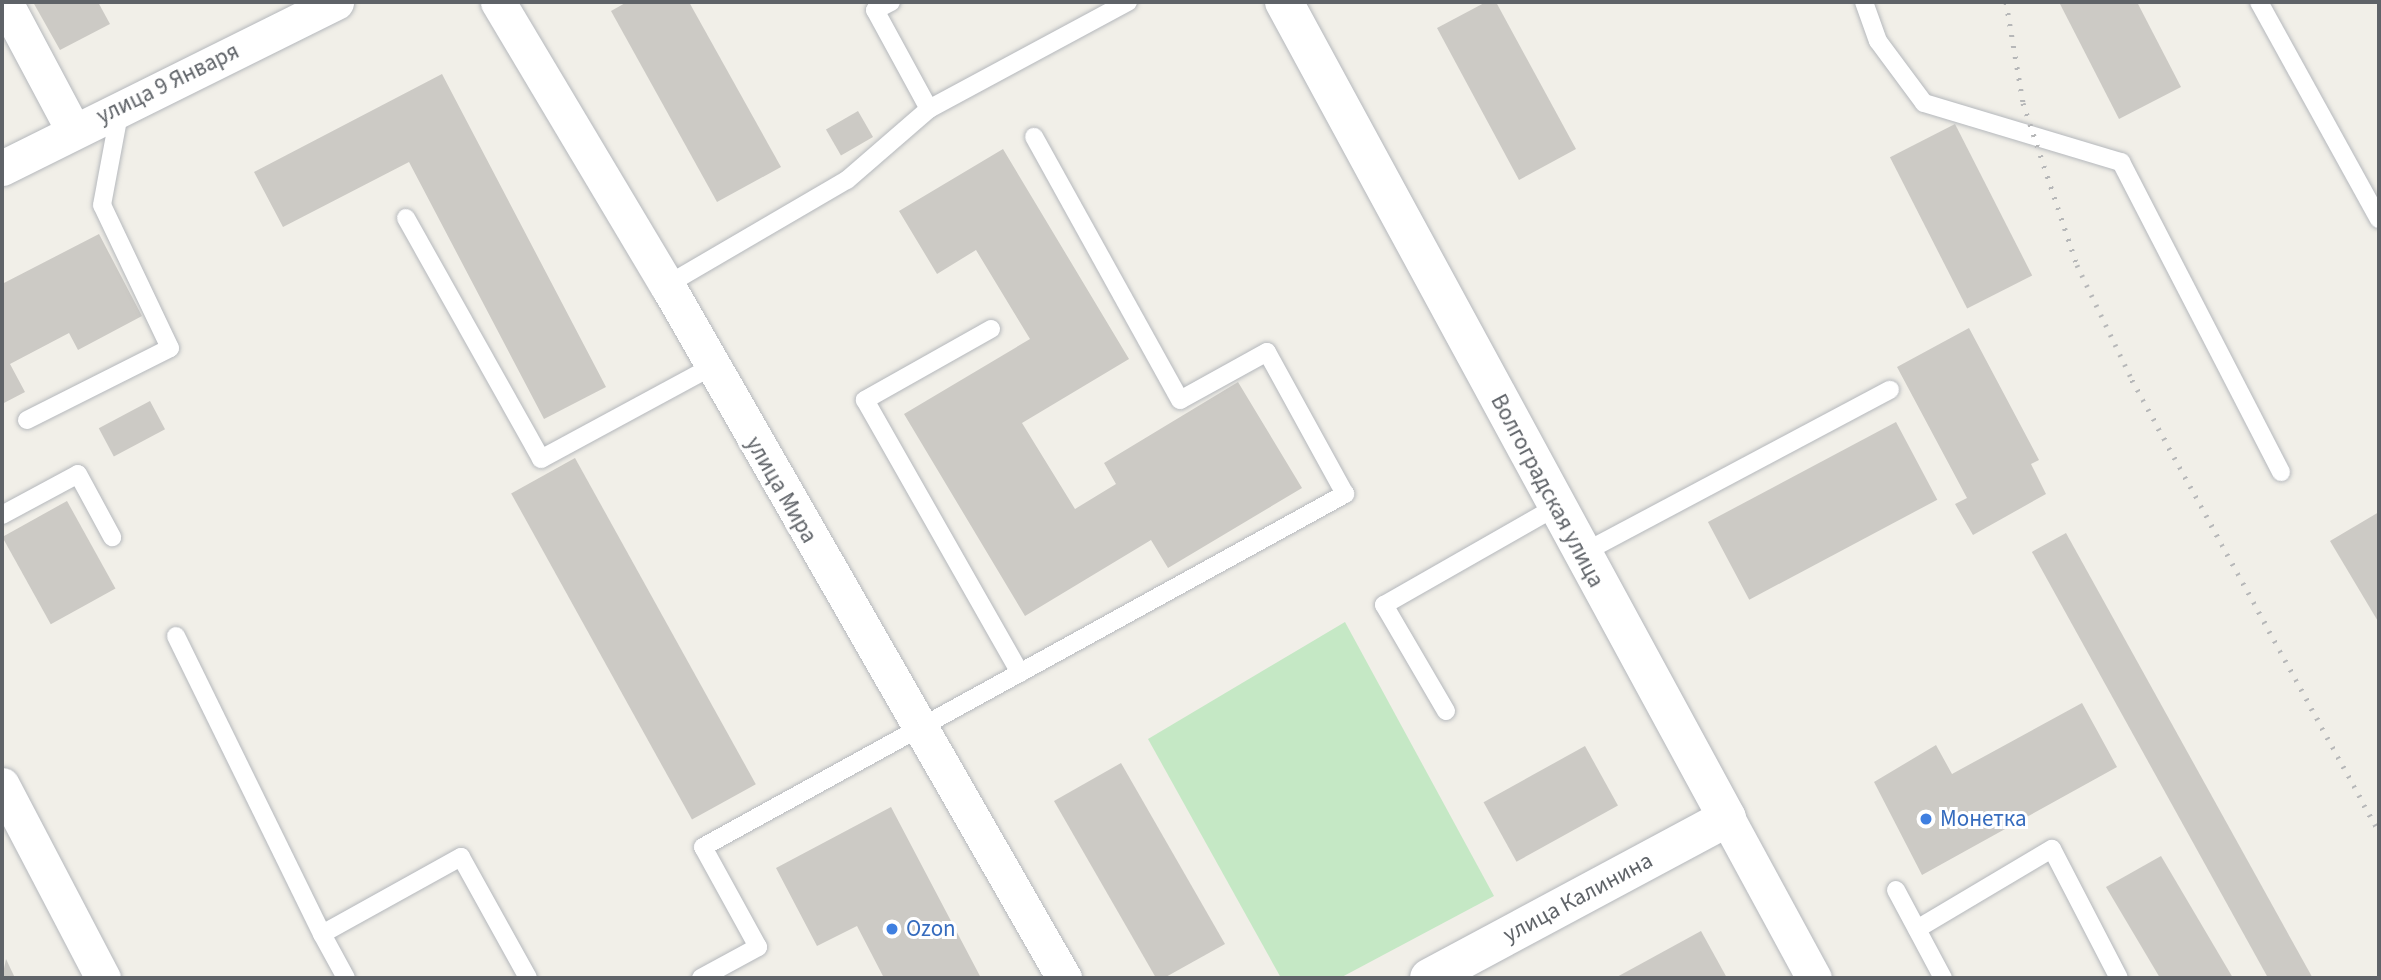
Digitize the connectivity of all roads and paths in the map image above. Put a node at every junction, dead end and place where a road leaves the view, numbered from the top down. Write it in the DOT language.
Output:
graph roads {
  1 [pos="5,2"];
  2 [pos="336,2"];
  3 [pos="498,2"];
  4 [pos="891,2"];
  5 [pos="1128,2"];
  6 [pos="1284,2"];
  7 [pos="1864,2"];
  8 [pos="2259,2"];
  9 [pos="120,107"];
  10 [pos="929,109"];
  11 [pos="73,130"];
  12 [pos="1034,137"];
  13 [pos="2,168"];
  14 [pos="406,218"];
  15 [pos="2379,219"];
  16 [pos="667,285"];
  17 [pos="991,329"];
  18 [pos="711,367"];
  19 [pos="1890,390"];
  20 [pos="27,420"];
  21 [pos="2281,472"];
  22 [pos="1556,507"];
  23 [pos="2,515"];
  24 [pos="112,537"];
  25 [pos="1581,554"];
  26 [pos="176,636"];
  27 [pos="1020,673"];
  28 [pos="1446,711"];
  29 [pos="921,727"];
  30 [pos="2,785"];
  31 [pos="1727,818"];
  32 [pos="1896,890"];
  33 [pos="1917,929"];
  34 [pos="322,934"];
  35 [pos="1452,973"];
  36 [pos="103,978"];
  37 [pos="346,978"];
  38 [pos="528,978"];
  39 [pos="701,978"];
  40 [pos="1063,978"];
  41 [pos="1814,978"];
  42 [pos="1943,978"];
  43 [pos="2119,978"];
  1 -- 11 [label="street"];
  2 -- 9 [label="street, улица 9 Января"];
  3 -- 16 [label="street, улица Мира"];
  4 -- 10 [label="lane"];
  5 -- 10 [label="lane"];
  6 -- 22 [label="street, Волгоградская улица"];
  7 -- 21 [label="lane"];
  8 -- 15 [label="lane"];
  9 -- 11 [label="street, улица 9 Января"];
  9 -- 20 [label="lane"];
  10 -- 16 [label="lane"];
  11 -- 13 [label="street, улица 9 Января"];
  12 -- 27 [label="lane"];
  14 -- 18 [label="lane"];
  16 -- 18 [label="street, улица Мира"];
  17 -- 27 [label="lane"];
  18 -- 29 [label="street, улица Мира"];
  19 -- 25 [label="lane"];
  22 -- 25 [label="street, Волгоградская улица"];
  22 -- 28 [label="lane"];
  23 -- 24 [label="lane"];
  25 -- 31 [label="street, Волгоградская улица"];
  26 -- 34 [label="lane"];
  27 -- 29 [label="lane"];
  29 -- 39 [label="lane"];
  29 -- 40 [label="street, улица Мира"];
  30 -- 36 [label="street"];
  31 -- 35 [label="street, улица Калинина"];
  31 -- 41 [label="street, Волгоградская улица"];
  32 -- 33 [label="lane"];
  33 -- 42 [label="lane"];
  33 -- 43 [label="lane"];
  34 -- 37 [label="lane"];
  34 -- 38 [label="lane"];
}
